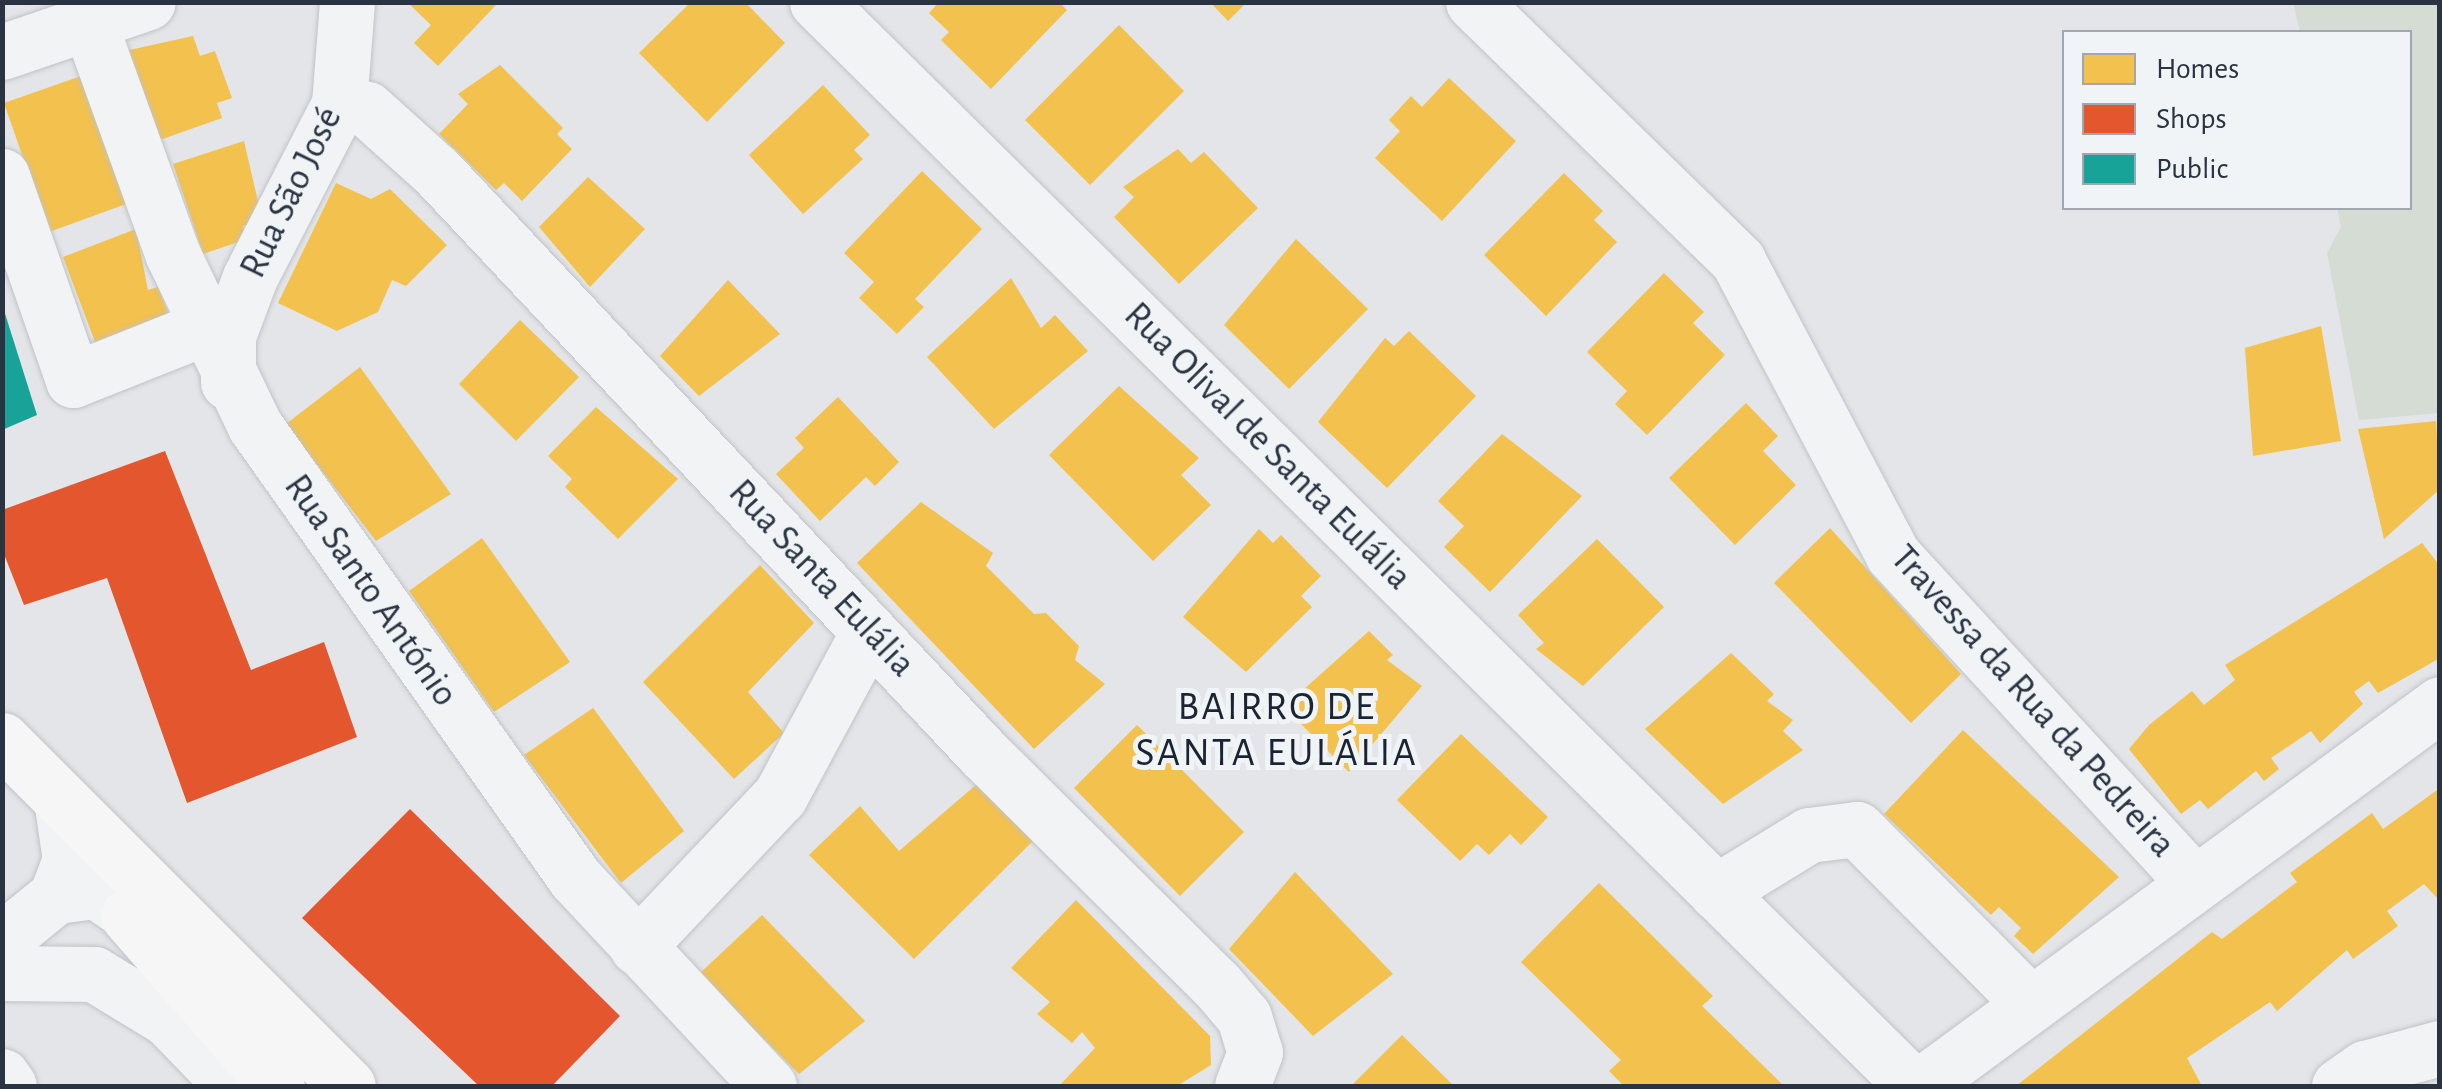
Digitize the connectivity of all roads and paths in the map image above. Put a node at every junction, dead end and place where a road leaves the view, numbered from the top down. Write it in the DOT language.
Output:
graph roads {
  1 [pos="148,2"];
  2 [pos="347,2"];
  3 [pos="817,2"];
  4 [pos="1473,2"];
  5 [pos="88,22"];
  6 [pos="2,52"];
  7 [pos="339,104"];
  8 [pos="2,176"];
  9 [pos="204,328"];
  10 [pos="228,382"];
  11 [pos="869,631"];
  12 [pos="2436,714"];
  13 [pos="2,740"];
  14 [pos="62,806"];
  15 [pos="2195,883"];
  16 [pos="1716,892"];
  17 [pos="56,896"];
  18 [pos="120,904"];
  19 [pos="2,940"];
  20 [pos="638,947"];
  21 [pos="2,973"];
  22 [pos="2031,1004"];
  23 [pos="2440,1048"];
  24 [pos="2,1076"];
  25 [pos="2345,1084"];
  26 [pos="9,1086"];
  27 [pos="233,1086"];
  28 [pos="278,1086"];
  29 [pos="314,1086"];
  30 [pos="348,1086"];
  31 [pos="769,1086"];
  32 [pos="1242,1086"];
  33 [pos="1917,1086"];
  1 -- 5 [label="street"];
  2 -- 7 [label="street, Rua São José"];
  3 -- 16 [label="street, Rua Olival de Santa Eulália"];
  4 -- 15 [label="street, Travessa da Rua da Pedreira"];
  5 -- 6 [label="street"];
  5 -- 9 [label="street, Rua Santo António"];
  7 -- 10 [label="street, Rua São José"];
  7 -- 11 [label="street, Rua Santa Eulália"];
  8 -- 9 [label="street"];
  9 -- 10 [label="street, Rua Santo António"];
  10 -- 20 [label="street, Rua Santo António"];
  11 -- 20 [label="street"];
  11 -- 32 [label="street, Rua Santa Eulália"];
  12 -- 15 [label="street"];
  13 -- 14 [label="main road"];
  14 -- 17 [label="street"];
  14 -- 18 [label="main road"];
  14 -- 30 [label="main road"];
  15 -- 22 [label="street"];
  16 -- 22 [label="street"];
  16 -- 33 [label="street, Rua Olival de Santa Eulália"];
  17 -- 18 [label="street"];
  17 -- 19 [label="street"];
  18 -- 28 [label="main road"];
  18 -- 29 [label="street"];
  20 -- 31 [label="street, Rua Santo António"];
  21 -- 27 [label="street"];
  22 -- 33 [label="street"];
  23 -- 25 [label="street"];
  24 -- 26 [label="street"];
}
